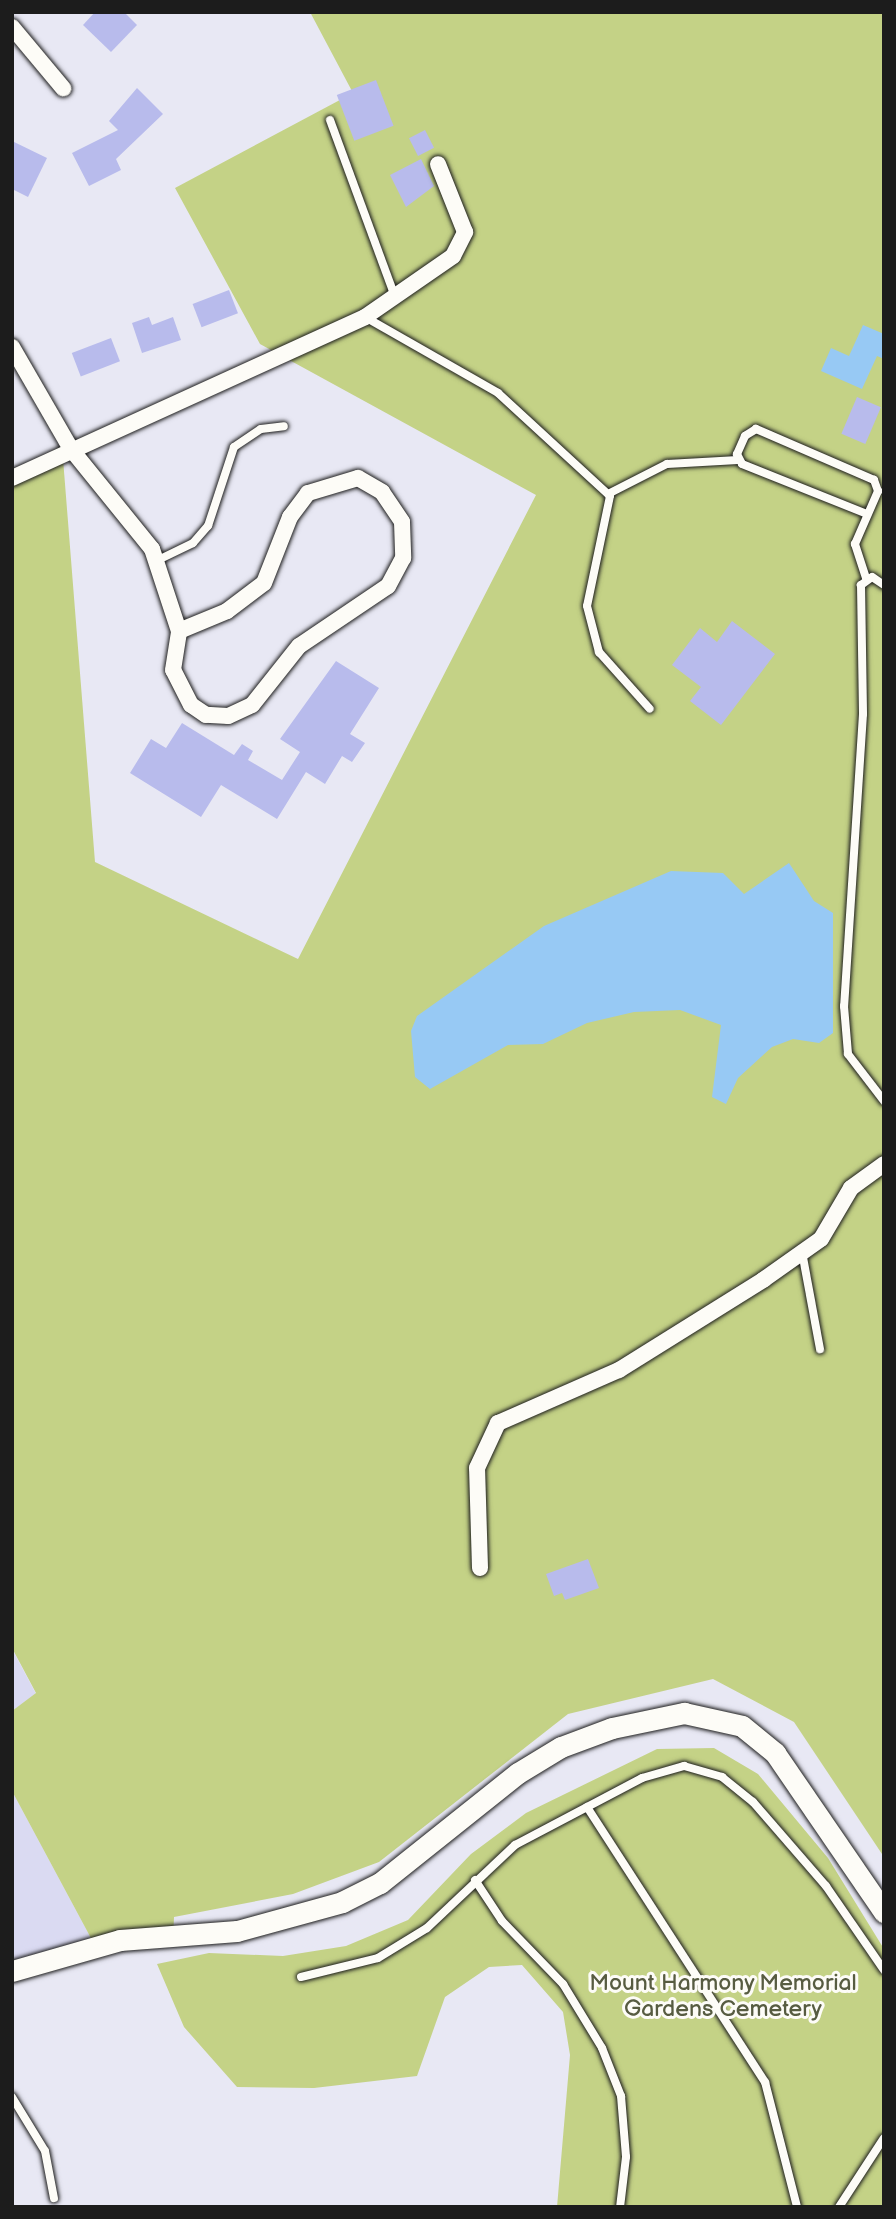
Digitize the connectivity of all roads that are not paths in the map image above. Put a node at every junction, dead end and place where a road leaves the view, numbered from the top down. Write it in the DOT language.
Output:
graph roads {
  1 [pos="12,27"];
  2 [pos="63,88"];
  3 [pos="330,120"];
  4 [pos="438,164"];
  5 [pos="395,297"];
  6 [pos="365,317"];
  7 [pos="12,347"];
  8 [pos="284,426"];
  9 [pos="71,449"];
  10 [pos="738,460"];
  11 [pos="12,478"];
  12 [pos="608,494"];
  13 [pos="867,514"];
  14 [pos="156,561"];
  15 [pos="866,578"];
  16 [pos="884,585"];
  17 [pos="179,631"];
  18 [pos="650,709"];
  19 [pos="884,1101"];
  20 [pos="884,1164"];
  21 [pos="802,1252"];
  22 [pos="820,1349"];
  23 [pos="480,1568"];
  24 [pos="587,1807"];
  25 [pos="475,1880"];
  26 [pos="884,1912"];
  27 [pos="884,1970"];
  28 [pos="12,1971"];
  29 [pos="302,1977"];
  30 [pos="12,2097"];
  31 [pos="884,2138"];
  32 [pos="54,2198"];
  33 [pos="620,2207"];
  34 [pos="797,2207"];
  35 [pos="839,2207"];
  1 -- 2 [label="street"];
  3 -- 5 [label="lane"];
  4 -- 5 [label="street"];
  5 -- 6 [label="street"];
  6 -- 9 [label="street"];
  6 -- 12 [label="lane"];
  7 -- 9 [label="street"];
  8 -- 14 [label="lane"];
  9 -- 11 [label="street"];
  9 -- 14 [label="street"];
  10 -- 12 [label="lane"];
  10 -- 13 [label="lane"];
  10 -- 13 [label="lane"];
  12 -- 18 [label="lane"];
  13 -- 15 [label="lane"];
  14 -- 17 [label="street"];
  15 -- 16 [label="lane"];
  15 -- 19 [label="lane"];
  17 -- 17 [label="street"];
  20 -- 21 [label="street"];
  21 -- 22 [label="lane"];
  21 -- 23 [label="street"];
  24 -- 25 [label="lane"];
  24 -- 27 [label="lane"];
  24 -- 34 [label="lane"];
  25 -- 29 [label="lane"];
  25 -- 33 [label="lane"];
  26 -- 28 [label="street"];
  30 -- 32 [label="lane"];
  31 -- 35 [label="lane"];
}
